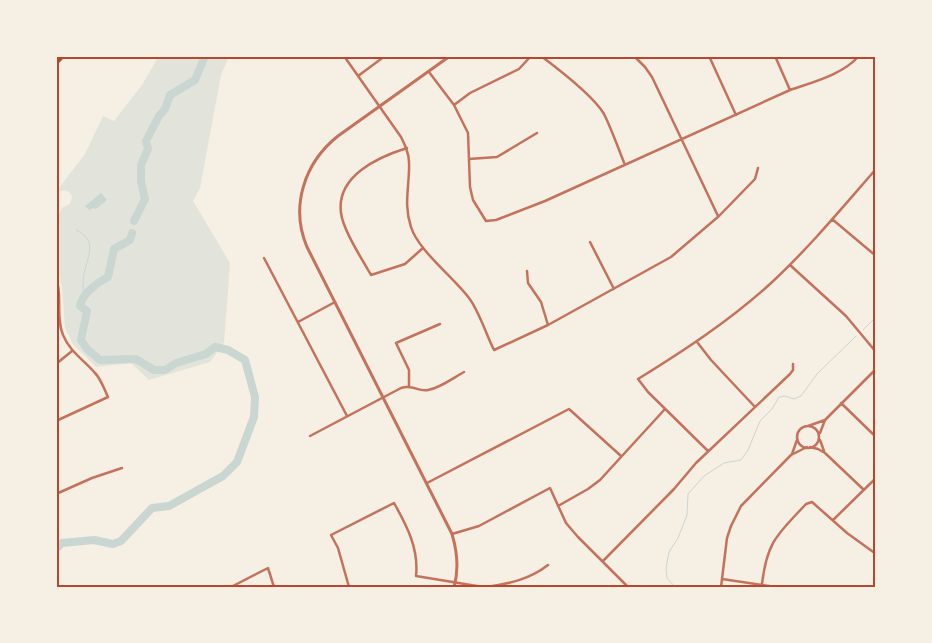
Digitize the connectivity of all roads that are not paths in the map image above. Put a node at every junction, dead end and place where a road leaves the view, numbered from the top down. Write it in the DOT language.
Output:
graph roads {
  1 [pos="63,56"];
  2 [pos="344,56"];
  3 [pos="385,56"];
  4 [pos="450,56"];
  5 [pos="531,56"];
  6 [pos="541,56"];
  7 [pos="634,56"];
  8 [pos="709,56"];
  9 [pos="775,56"];
  10 [pos="859,56"];
  11 [pos="56,63"];
  12 [pos="429,72"];
  13 [pos="358,76"];
  14 [pos="790,90"];
  15 [pos="454,105"];
  16 [pos="379,106"];
  17 [pos="736,115"];
  18 [pos="537,133"];
  19 [pos="682,140"];
  20 [pos="406,148"];
  21 [pos="469,159"];
  22 [pos="625,165"];
  23 [pos="758,168"];
  24 [pos="876,169"];
  25 [pos="718,216"];
  26 [pos="832,219"];
  27 [pos="590,242"];
  28 [pos="423,248"];
  29 [pos="876,256"];
  30 [pos="264,258"];
  31 [pos="790,264"];
  32 [pos="527,271"];
  33 [pos="56,278"];
  34 [pos="614,289"];
  35 [pos="335,302"];
  36 [pos="57,307"];
  37 [pos="298,322"];
  38 [pos="440,324"];
  39 [pos="548,324"];
  40 [pos="697,342"];
  41 [pos="72,351"];
  42 [pos="876,352"];
  43 [pos="56,364"];
  44 [pos="793,364"];
  45 [pos="876,369"];
  46 [pos="464,372"];
  47 [pos="409,386"];
  48 [pos="384,397"];
  49 [pos="842,403"];
  50 [pos="755,407"];
  51 [pos="665,409"];
  52 [pos="346,416"];
  53 [pos="825,420"];
  54 [pos="56,421"];
  55 [pos="808,426"];
  56 [pos="310,436"];
  57 [pos="819,436"];
  58 [pos="876,437"];
  59 [pos="797,438"];
  60 [pos="808,447"];
  61 [pos="708,451"];
  62 [pos="825,452"];
  63 [pos="791,455"];
  64 [pos="621,456"];
  65 [pos="122,468"];
  66 [pos="876,478"];
  67 [pos="427,483"];
  68 [pos="864,490"];
  69 [pos="56,494"];
  70 [pos="558,506"];
  71 [pos="833,520"];
  72 [pos="452,534"];
  73 [pos="876,554"];
  74 [pos="603,561"];
  75 [pos="548,565"];
  76 [pos="722,578"];
  77 [pos="762,584"];
  78 [pos="455,585"];
  79 [pos="231,587"];
  80 [pos="274,587"];
  81 [pos="350,587"];
  82 [pos="485,587"];
  83 [pos="628,587"];
  84 [pos="721,587"];
  85 [pos="776,587"];
  1 -- 11 [label="main road"];
  2 -- 13 [label="street"];
  3 -- 13 [label="street"];
  4 -- 12 [label="street"];
  5 -- 15 [label="street"];
  6 -- 22 [label="street"];
  7 -- 19 [label="street"];
  8 -- 17 [label="street"];
  9 -- 14 [label="street"];
  10 -- 14 [label="street"];
  12 -- 15 [label="street"];
  12 -- 16 [label="street"];
  13 -- 16 [label="street"];
  14 -- 17 [label="street"];
  15 -- 21 [label="street"];
  16 -- 20 [label="street"];
  16 -- 35 [label="street"];
  17 -- 19 [label="street"];
  18 -- 21 [label="street"];
  19 -- 22 [label="street"];
  19 -- 25 [label="street"];
  20 -- 28 [label="street"];
  20 -- 28 [label="street"];
  21 -- 22 [label="street"];
  23 -- 25 [label="street"];
  24 -- 26 [label="street"];
  25 -- 34 [label="street"];
  26 -- 29 [label="street"];
  26 -- 31 [label="street"];
  27 -- 34 [label="street"];
  28 -- 39 [label="street"];
  30 -- 37 [label="street"];
  31 -- 40 [label="street"];
  31 -- 42 [label="street"];
  32 -- 39 [label="street"];
  33 -- 36 [label="street"];
  34 -- 39 [label="street"];
  35 -- 37 [label="street"];
  35 -- 48 [label="street"];
  36 -- 41 [label="street"];
  37 -- 52 [label="street"];
  38 -- 47 [label="street"];
  40 -- 50 [label="street"];
  40 -- 51 [label="street"];
  41 -- 43 [label="street"];
  41 -- 54 [label="street"];
  44 -- 50 [label="street"];
  45 -- 49 [label="street"];
  46 -- 47 [label="street"];
  47 -- 48 [label="street"];
  48 -- 52 [label="street"];
  48 -- 67 [label="street"];
  49 -- 53 [label="street"];
  49 -- 58 [label="street"];
  50 -- 61 [label="street"];
  51 -- 61 [label="street"];
  51 -- 64 [label="street"];
  52 -- 56 [label="street"];
  53 -- 55 [label="street"];
  53 -- 57 [label="street"];
  55 -- 57 [label="street"];
  55 -- 59 [label="street"];
  57 -- 60 [label="street"];
  57 -- 62 [label="street"];
  59 -- 60 [label="street"];
  59 -- 63 [label="street"];
  60 -- 62 [label="street"];
  60 -- 63 [label="street"];
  61 -- 74 [label="street"];
  62 -- 68 [label="street"];
  63 -- 76 [label="street"];
  64 -- 67 [label="street"];
  64 -- 70 [label="street"];
  65 -- 69 [label="street"];
  66 -- 68 [label="street"];
  67 -- 72 [label="street"];
  68 -- 71 [label="street"];
  70 -- 72 [label="street"];
  70 -- 74 [label="street"];
  71 -- 73 [label="street"];
  71 -- 77 [label="street"];
  72 -- 78 [label="street"];
  74 -- 83 [label="street"];
  75 -- 82 [label="street"];
  76 -- 77 [label="street"];
  76 -- 84 [label="street"];
  77 -- 85 [label="street"];
  78 -- 81 [label="street"];
  78 -- 82 [label="street"];
  79 -- 80 [label="street"];
}
